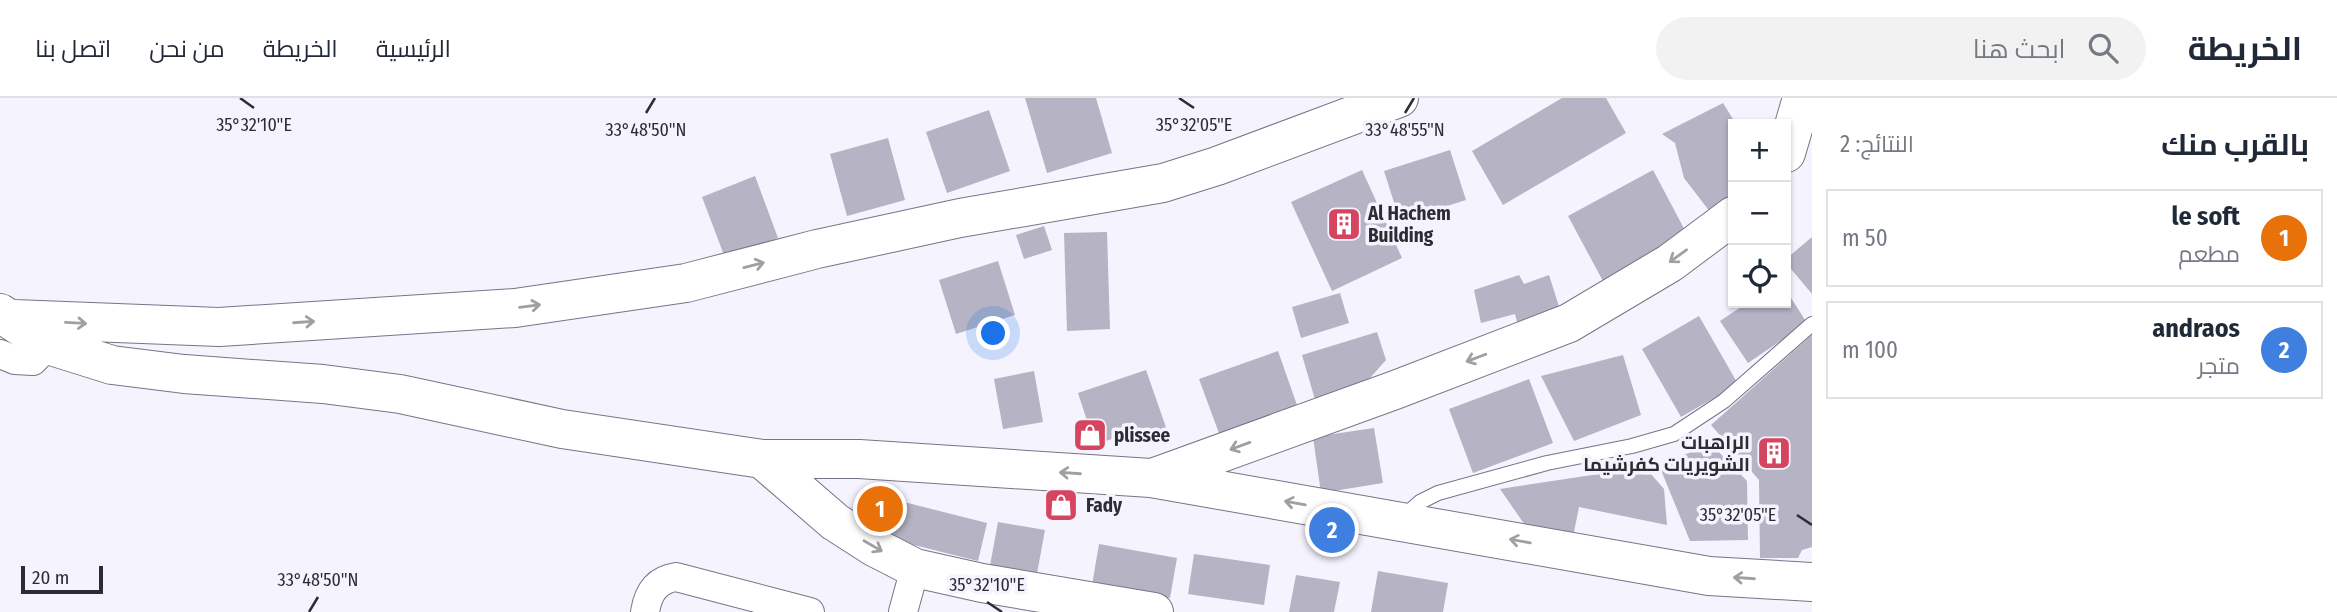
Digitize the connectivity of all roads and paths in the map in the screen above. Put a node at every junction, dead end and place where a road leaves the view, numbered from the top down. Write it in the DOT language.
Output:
graph roads {
  1 [pos="1399,98"];
  2 [pos="1802,98"];
  3 [pos="1791,136"];
  4 [pos="1728,220"];
  5 [pos="1812,324"];
  6 [pos="3,328"];
  7 [pos="762,458"];
  8 [pos="859,458"];
  9 [pos="1151,478"];
  10 [pos="1399,520"];
  11 [pos="835,522"];
  12 [pos="1812,582"];
  13 [pos="909,592"];
  14 [pos="647,605"];
  15 [pos="810,612"];
  16 [pos="1154,612"];
  6 -- 1 [label="street, one-way"];
  2 -- 3 [label="street"];
  4 -- 9 [label="street, one-way"];
  5 -- 10 [label="lane"];
  6 -- 7 [label="street"];
  7 -- 8 [label="street"];
  7 -- 11 [label="street"];
  9 -- 8 [label="street, one-way"];
  8 -- 11 [label="street"];
  10 -- 9 [label="street, one-way"];
  12 -- 10 [label="street, one-way"];
  11 -- 13 [label="street, one-way"];
  13 -- 16 [label="street"];
  14 -- 15 [label="street"];
}
